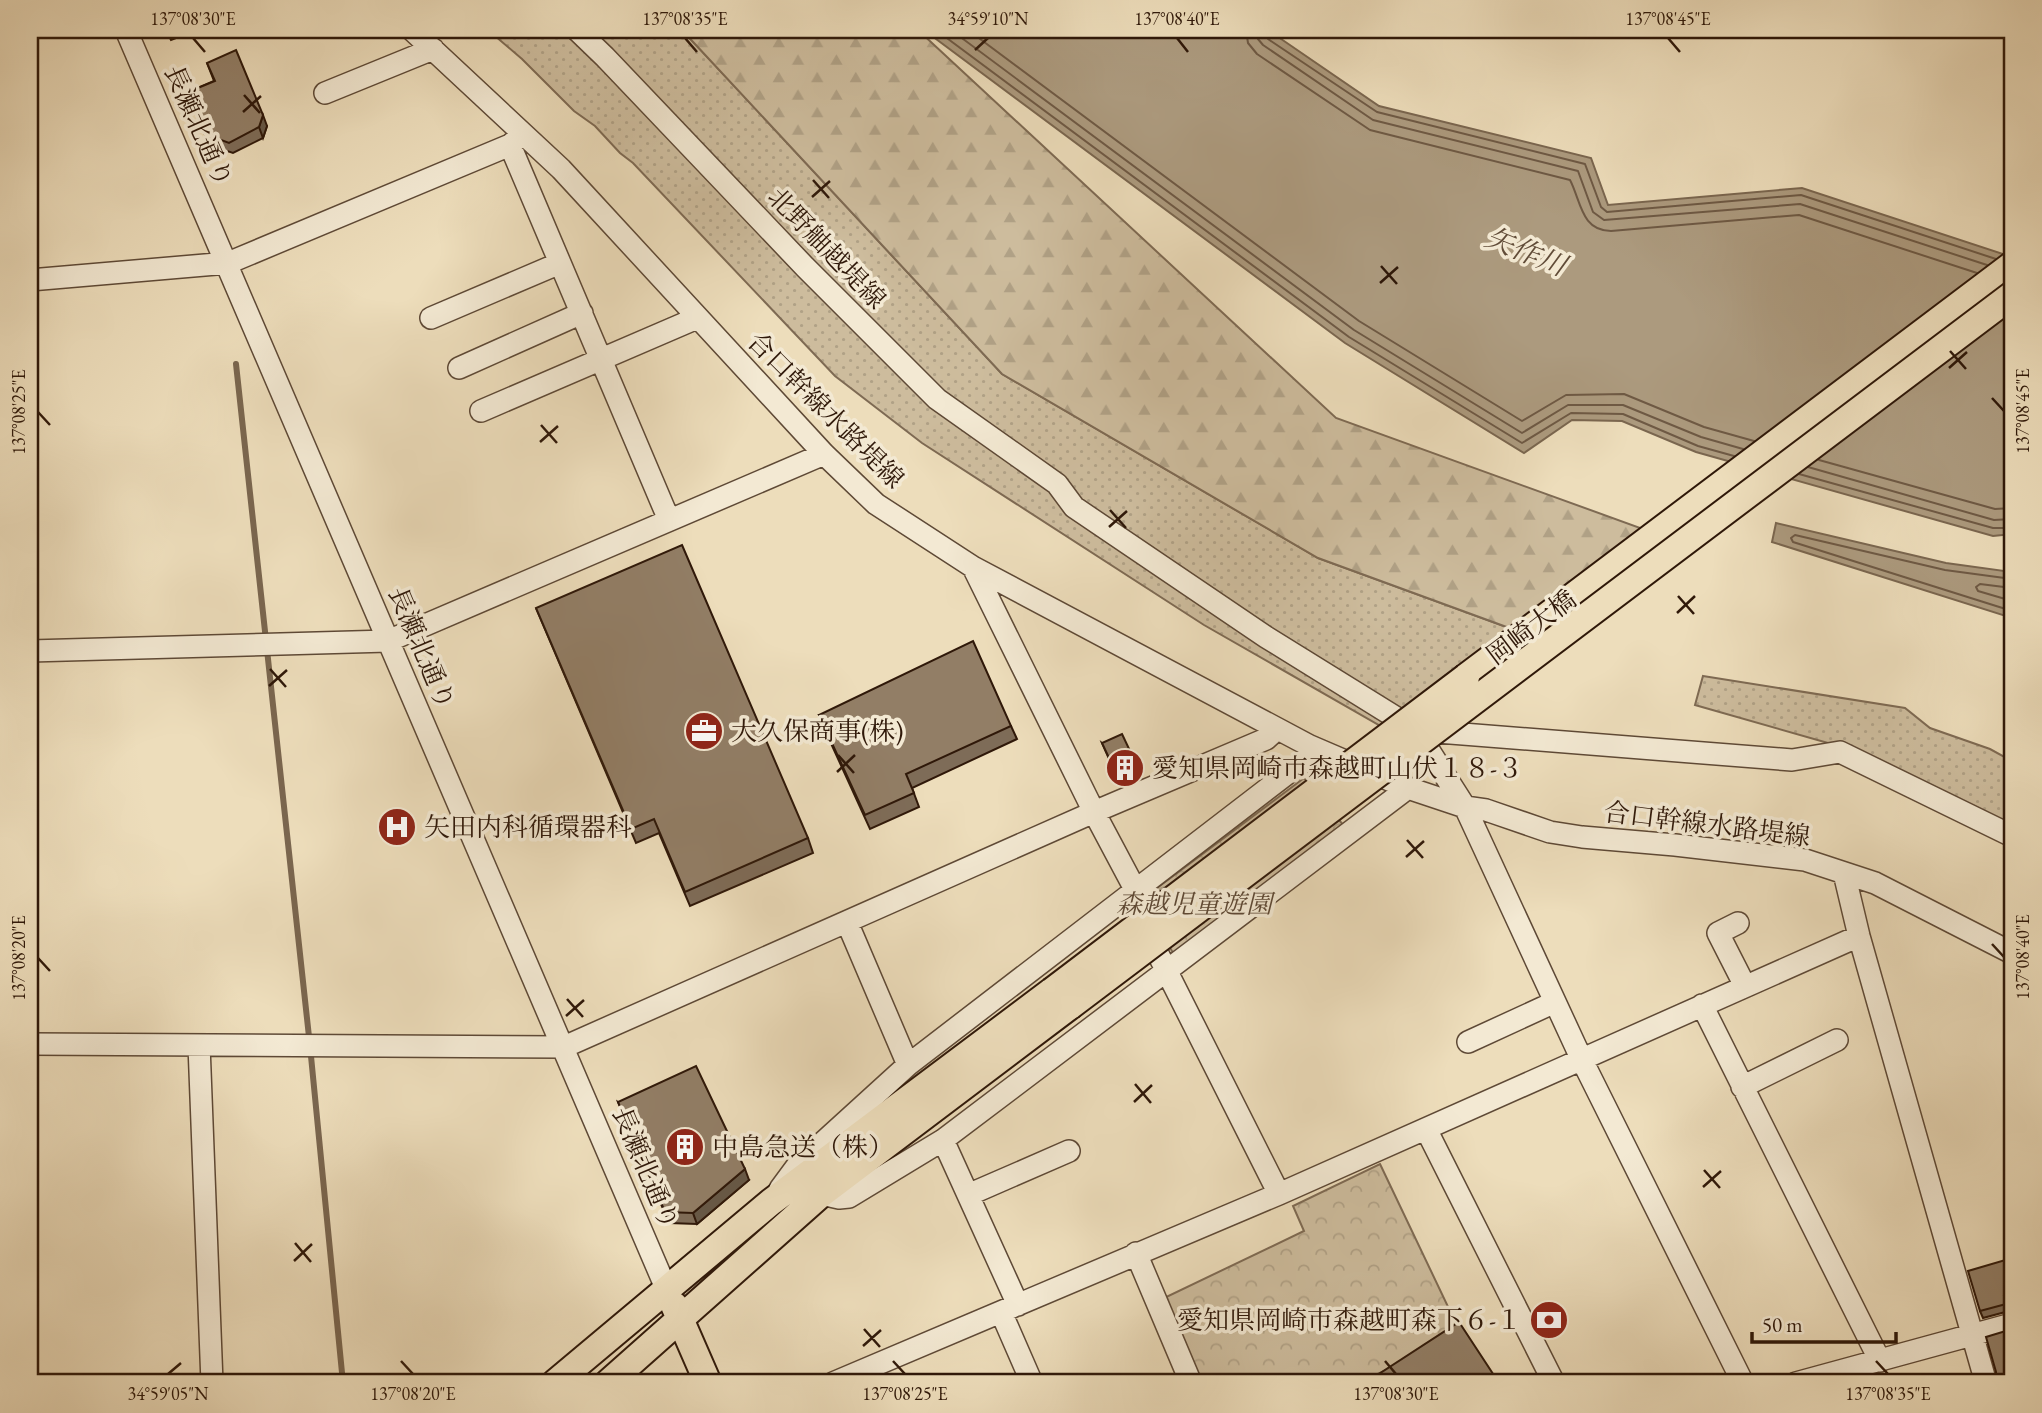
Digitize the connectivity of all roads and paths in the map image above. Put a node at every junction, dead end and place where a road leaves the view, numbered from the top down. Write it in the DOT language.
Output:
graph roads {
  1 [pos="126,30"];
  2 [pos="412,30"];
  3 [pos="577,30"];
  4 [pos="433,49"];
  5 [pos="325,93"];
  6 [pos="516,140"];
  7 [pos="228,263"];
  8 [pos="560,263"];
  9 [pos="2012,265"];
  10 [pos="30,281"];
  11 [pos="2012,295"];
  12 [pos="582,313"];
  13 [pos="431,318"];
  14 [pos="697,318"];
  15 [pos="601,360"];
  16 [pos="459,368"];
  17 [pos="481,411"];
  18 [pos="824,454"];
  19 [pos="669,520"];
  20 [pos="974,567"];
  21 [pos="388,641"];
  22 [pos="30,651"];
  23 [pos="1277,729"];
  24 [pos="1416,730"];
  25 [pos="1318,750"];
  26 [pos="1408,788"];
  27 [pos="1465,807"];
  28 [pos="1094,812"];
  29 [pos="2012,836"];
  30 [pos="1844,873"];
  31 [pos="1132,894"];
  32 [pos="847,922"];
  33 [pos="1738,923"];
  34 [pos="1859,936"];
  35 [pos="2012,953"];
  36 [pos="1168,970"];
  37 [pos="1745,986"];
  38 [pos="1061,998"];
  39 [pos="1555,1002"];
  40 [pos="1702,1005"];
  41 [pos="1837,1040"];
  42 [pos="1468,1042"];
  43 [pos="30,1044"];
  44 [pos="199,1045"];
  45 [pos="564,1047"];
  46 [pos="1581,1058"];
  47 [pos="908,1065"];
  48 [pos="1742,1087"];
  49 [pos="1426,1129"];
  50 [pos="943,1140"];
  51 [pos="1069,1151"];
  52 [pos="821,1194"];
  53 [pos="1279,1194"];
  54 [pos="968,1195"];
  55 [pos="771,1202"];
  56 [pos="1136,1254"];
  57 [pos="666,1287"];
  58 [pos="1010,1308"];
  59 [pos="680,1320"];
  60 [pos="2012,1324"];
  61 [pos="1971,1336"];
  62 [pos="1881,1361"];
  63 [pos="212,1383"];
  64 [pos="555,1383"];
  65 [pos="608,1383"];
  66 [pos="708,1383"];
  67 [pos="833,1383"];
  68 [pos="1032,1383"];
  69 [pos="1191,1383"];
  70 [pos="1554,1383"];
  71 [pos="1743,1383"];
  72 [pos="1796,1383"];
  73 [pos="1986,1383"];
  1 -- 7 [label="street, 長瀬北通り"];
  2 -- 4 [label="street, 合口幹線水路堤線"];
  3 -- 24 [label="street, 北野舳越堤線"];
  4 -- 5 [label="street"];
  4 -- 6 [label="street, 合口幹線水路堤線"];
  6 -- 7 [label="street"];
  6 -- 8 [label="street"];
  6 -- 14 [label="street, 合口幹線水路堤線"];
  7 -- 10 [label="street"];
  7 -- 21 [label="street, 長瀬北通り"];
  8 -- 12 [label="street"];
  8 -- 13 [label="street"];
  9 -- 38 [label="main road, 岡崎大橋, bridge"];
  11 -- 38 [label="main road, 岡崎大橋, bridge"];
  12 -- 15 [label="street"];
  12 -- 16 [label="street"];
  14 -- 15 [label="street"];
  14 -- 18 [label="street, 合口幹線水路堤線"];
  15 -- 17 [label="street"];
  15 -- 19 [label="street"];
  18 -- 19 [label="street"];
  18 -- 20 [label="street, 合口幹線水路堤線"];
  19 -- 21 [label="street"];
  20 -- 23 [label="street, 合口幹線水路堤線"];
  20 -- 28 [label="street"];
  21 -- 22 [label="street"];
  21 -- 45 [label="street, 長瀬北通り"];
  23 -- 25 [label="street, 合口幹線水路堤線"];
  23 -- 28 [label="street"];
  24 -- 27 [label="street"];
  24 -- 29 [label="street"];
  25 -- 26 [label="street, 合口幹線水路堤線"];
  25 -- 31 [label="street"];
  26 -- 27 [label="street, 合口幹線水路堤線"];
  26 -- 36 [label="street"];
  27 -- 30 [label="street, 合口幹線水路堤線"];
  27 -- 39 [label="street"];
  28 -- 31 [label="street"];
  28 -- 32 [label="street"];
  30 -- 34 [label="street"];
  30 -- 35 [label="street, 合口幹線水路堤線"];
  31 -- 36 [label="street"];
  31 -- 47 [label="street"];
  32 -- 45 [label="street"];
  32 -- 47 [label="street"];
  33 -- 37 [label="street"];
  34 -- 37 [label="street"];
  34 -- 61 [label="street"];
  36 -- 50 [label="street"];
  36 -- 53 [label="street"];
  37 -- 40 [label="street"];
  38 -- 52 [label="main road"];
  38 -- 55 [label="main road"];
  39 -- 42 [label="street"];
  39 -- 46 [label="street"];
  40 -- 46 [label="street"];
  40 -- 48 [label="street"];
  41 -- 48 [label="street"];
  43 -- 44 [label="street"];
  44 -- 45 [label="street"];
  44 -- 63 [label="street"];
  45 -- 57 [label="street, 長瀬北通り"];
  46 -- 49 [label="street"];
  46 -- 71 [label="street"];
  47 -- 55 [label="street"];
  48 -- 62 [label="street"];
  49 -- 53 [label="street"];
  49 -- 70 [label="street"];
  50 -- 52 [label="street"];
  50 -- 54 [label="street"];
  51 -- 54 [label="street"];
  52 -- 59 [label="main road"];
  53 -- 56 [label="street"];
  54 -- 58 [label="street"];
  55 -- 57 [label="main road"];
  56 -- 58 [label="street"];
  56 -- 69 [label="street"];
  57 -- 59 [label="main road"];
  57 -- 64 [label="main road"];
  58 -- 67 [label="street"];
  58 -- 68 [label="street"];
  59 -- 65 [label="main road"];
  59 -- 66 [label="main road"];
  60 -- 61 [label="street"];
  61 -- 62 [label="street"];
  61 -- 73 [label="street"];
  62 -- 72 [label="street"];
}
